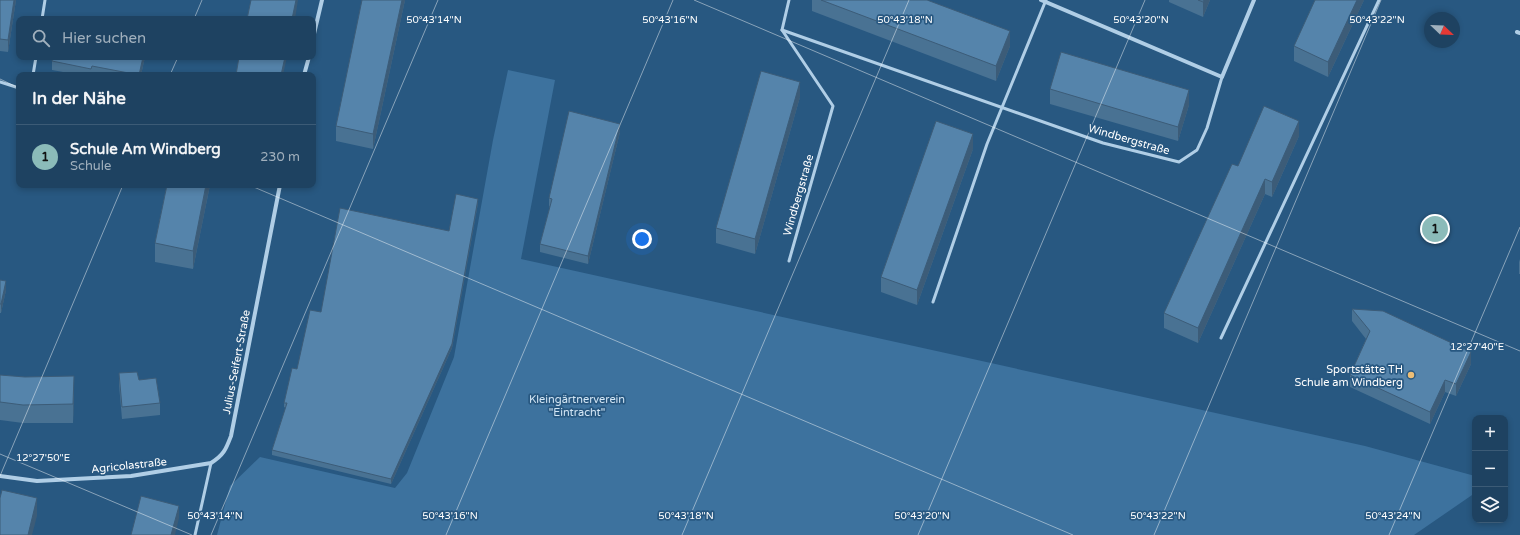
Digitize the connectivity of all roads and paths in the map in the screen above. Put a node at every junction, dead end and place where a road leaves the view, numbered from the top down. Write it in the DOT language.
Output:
graph roads {
  1 [pos="44,0"];
  2 [pos="322,0"];
  3 [pos="789,0"];
  4 [pos="1045,0"];
  5 [pos="1254,0"];
  6 [pos="1379,0"];
  7 [pos="42,16"];
  8 [pos="316,25"];
  9 [pos="782,30"];
  10 [pos="36,60"];
  11 [pos="308,60"];
  12 [pos="34,72"];
  13 [pos="305,72"];
  14 [pos="1222,76"];
  15 [pos="0,82"];
  16 [pos="16,87"];
  17 [pos="1002,108"];
  18 [pos="279,188"];
  19 [pos="789,262"];
  20 [pos="933,302"];
  21 [pos="1221,338"];
  22 [pos="211,463"];
  23 [pos="0,476"];
  24 [pos="195,535"];
  1 -- 7 [label="lane"];
  2 -- 8 [label="street"];
  3 -- 9 [label="lane"];
  4 -- 14 [label="street"];
  4 -- 17 [label="lane"];
  5 -- 14 [label="street"];
  6 -- 21 [label="lane"];
  9 -- 17 [label="lane, Windbergstraße"];
  9 -- 19 [label="lane, Windbergstraße"];
  10 -- 12 [label="lane"];
  11 -- 13 [label="street"];
  14 -- 17 [label="lane, Windbergstraße"];
  15 -- 16 [label="lane"];
  17 -- 20 [label="lane"];
  18 -- 22 [label="street, Julius-Seifert-Straße"];
  22 -- 23 [label="street, Agricolastraße"];
  22 -- 24 [label="lane"];
}
